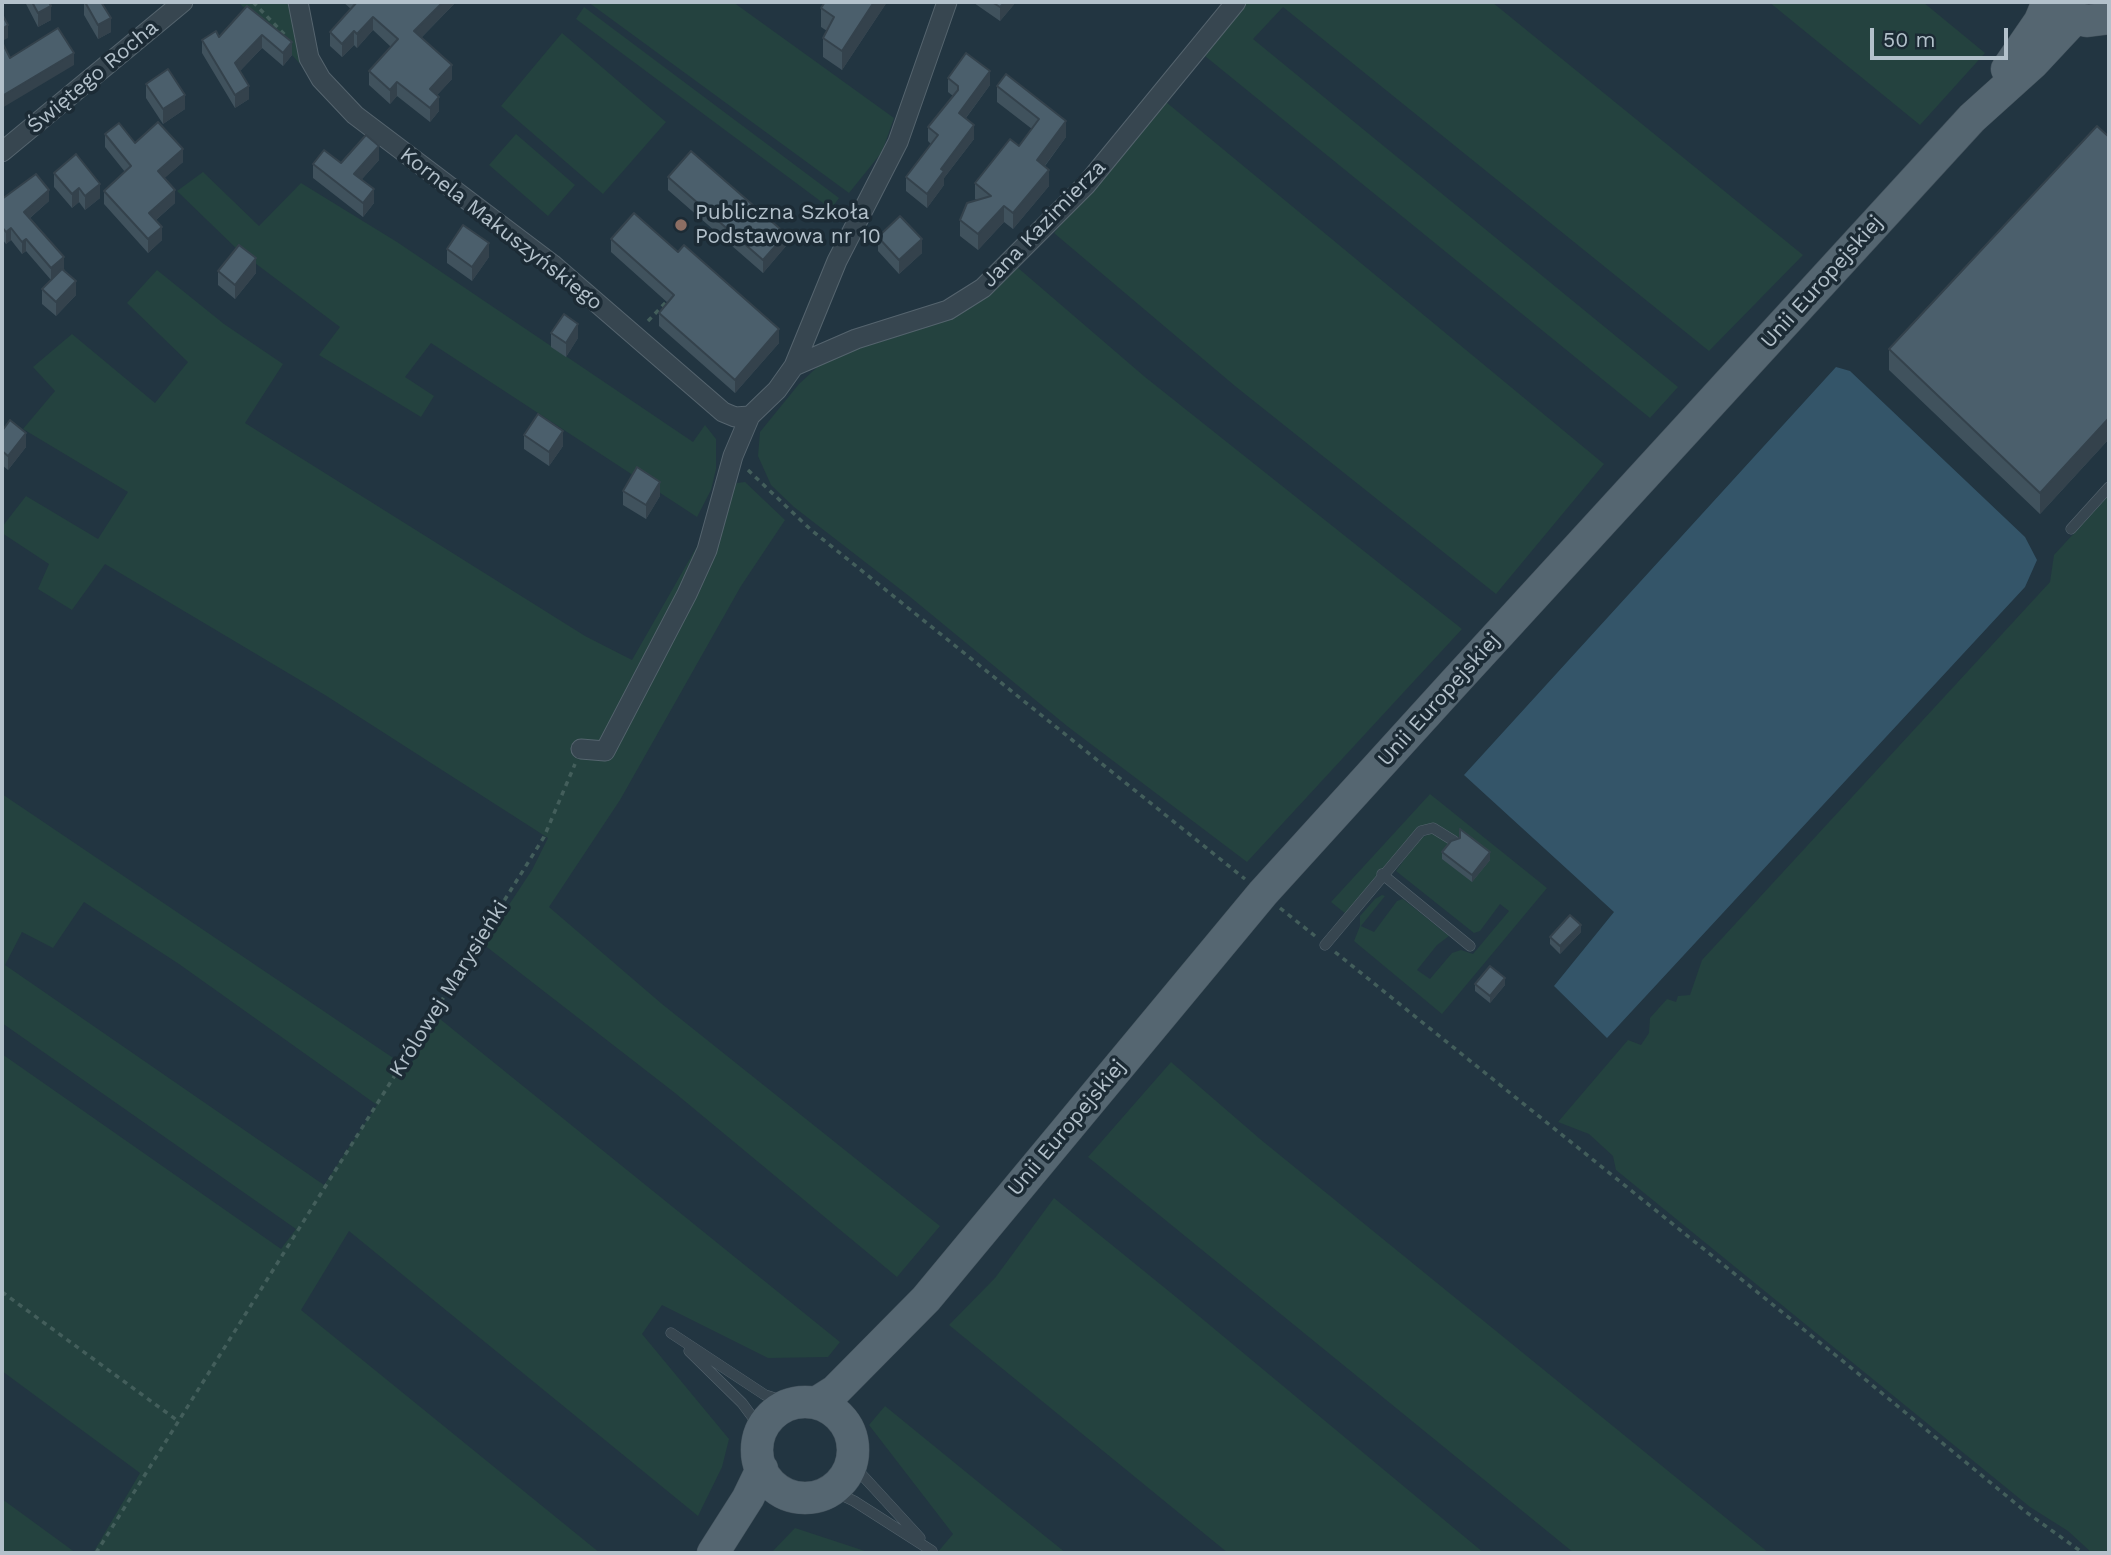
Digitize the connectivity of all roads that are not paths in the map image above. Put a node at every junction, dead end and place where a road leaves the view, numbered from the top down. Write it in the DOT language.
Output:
graph roads {
  1 [pos="183,2"];
  2 [pos="298,2"];
  3 [pos="947,2"];
  4 [pos="1236,2"];
  5 [pos="2059,7"];
  6 [pos="2109,18"];
  7 [pos="2,152"];
  8 [pos="794,366"];
  9 [pos="750,416"];
  10 [pos="2109,487"];
  11 [pos="2071,529"];
  12 [pos="581,749"];
  13 [pos="1454,841"];
  14 [pos="1382,874"];
  15 [pos="1325,944"];
  16 [pos="1470,946"];
  17 [pos="926,1298"];
  18 [pos="804,1403"];
  19 [pos="762,1430"];
  20 [pos="850,1431"];
  21 [pos="852,1464"];
  22 [pos="762,1469"];
  23 [pos="831,1490"];
  24 [pos="788,1494"];
  25 [pos="713,1553"];
  26 [pos="720,1553"];
  1 -- 7 [label="street, Świętego Rocha"];
  2 -- 9 [label="street, Kornela Makuszyńskiego"];
  3 -- 8 [label="street"];
  4 -- 8 [label="street, Jana Kazimierza"];
  5 -- 6 [label="main road"];
  5 -- 17 [label="main road, Unii Europejskiej"];
  8 -- 9 [label="street"];
  9 -- 12 [label="street"];
  10 -- 11 [label="lane"];
  13 -- 14 [label="lane"];
  14 -- 15 [label="lane"];
  14 -- 16 [label="lane"];
  17 -- 18 [label="main road, Unii Europejskiej"];
  17 -- 20 [label="main road, Unii Europejskiej"];
  18 -- 19 [label="main road"];
  18 -- 19 [label="lane"];
  18 -- 20 [label="main road"];
  19 -- 22 [label="main road"];
  20 -- 21 [label="main road"];
  21 -- 23 [label="main road"];
  21 -- 23 [label="lane"];
  22 -- 24 [label="main road"];
  22 -- 25 [label="main road"];
  23 -- 24 [label="main road"];
  24 -- 26 [label="main road"];
}
